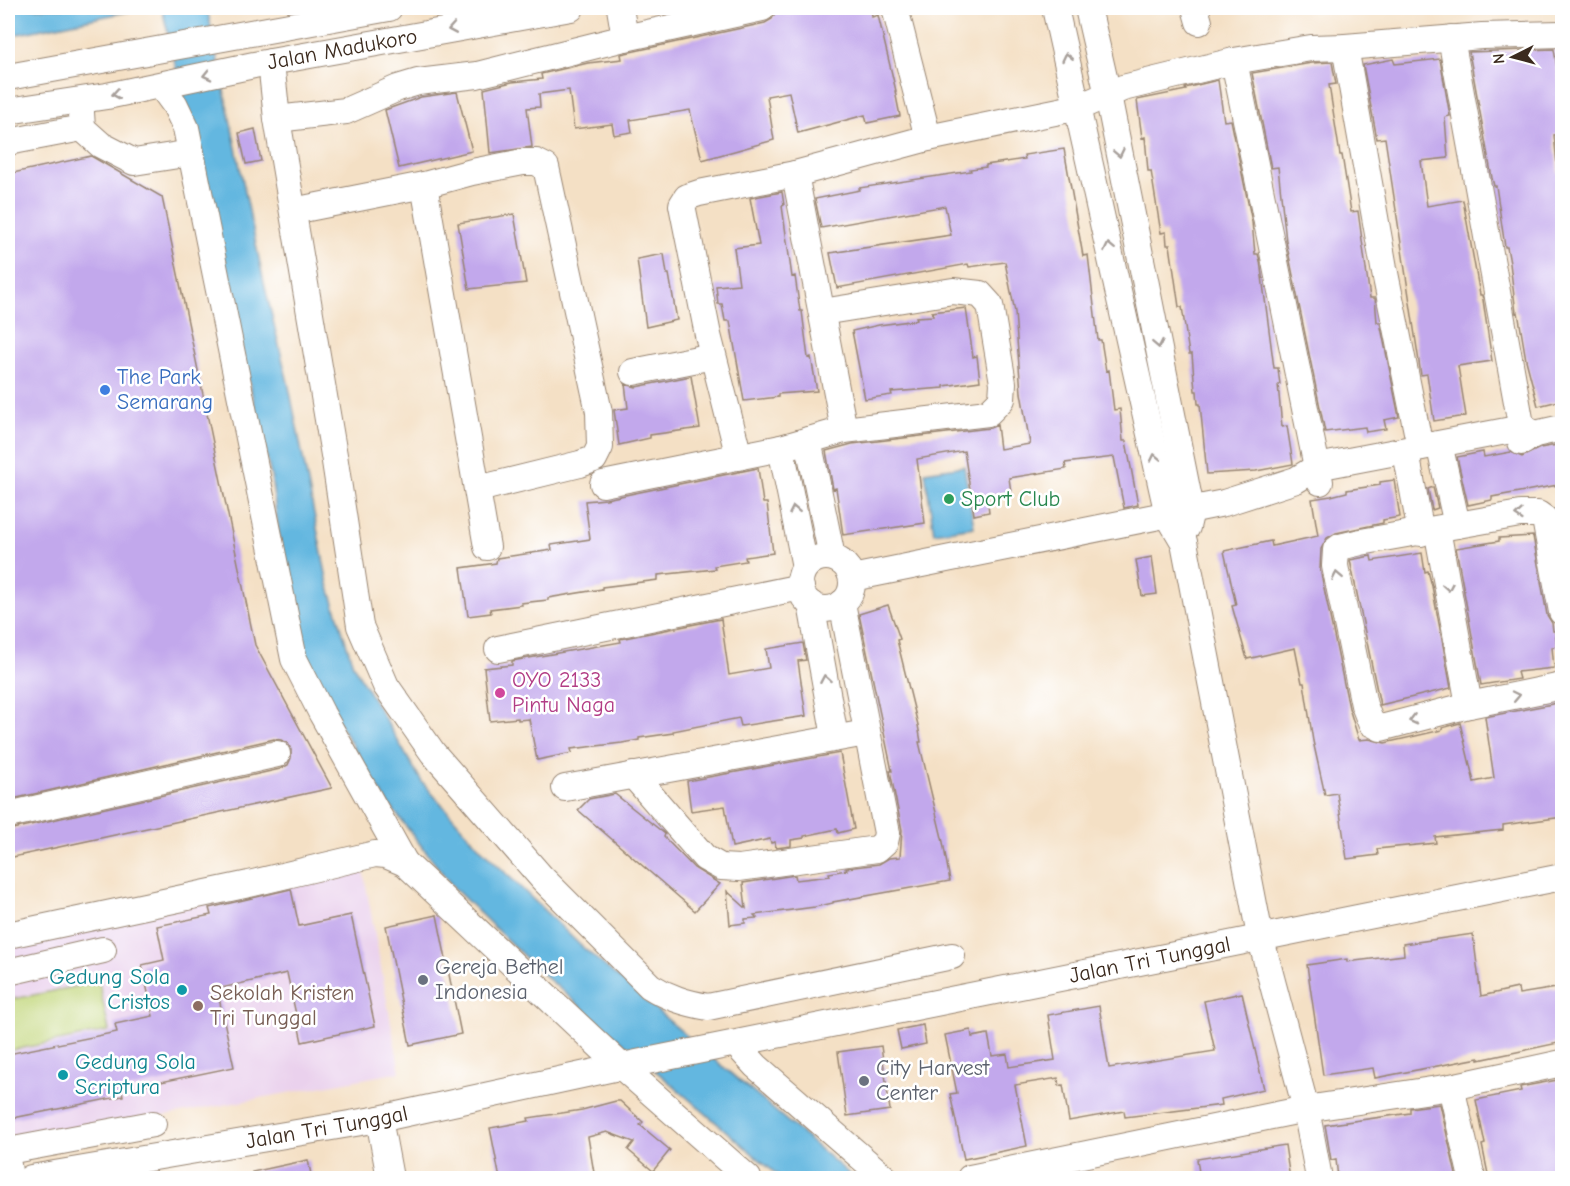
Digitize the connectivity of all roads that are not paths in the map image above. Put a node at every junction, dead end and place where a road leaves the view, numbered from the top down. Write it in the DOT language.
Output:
graph roads {
  1 [pos="389,8"];
  2 [pos="571,8"];
  3 [pos="620,8"];
  4 [pos="762,8"];
  5 [pos="895,8"];
  6 [pos="1055,8"];
  7 [pos="1088,8"];
  8 [pos="1563,34"];
  9 [pos="625,38"];
  10 [pos="1451,39"];
  11 [pos="1345,47"];
  12 [pos="1234,61"];
  13 [pos="255,65"];
  14 [pos="8,77"];
  15 [pos="168,84"];
  16 [pos="1108,95"];
  17 [pos="79,100"];
  18 [pos="1079,107"];
  19 [pos="8,111"];
  20 [pos="277,119"];
  21 [pos="82,128"];
  22 [pos="928,138"];
  23 [pos="8,142"];
  24 [pos="191,153"];
  25 [pos="795,174"];
  26 [pos="424,185"];
  27 [pos="293,211"];
  28 [pos="1147,288"];
  29 [pos="1119,293"];
  30 [pos="822,312"];
  31 [pos="713,356"];
  32 [pos="633,372"];
  33 [pos="1563,428"];
  34 [pos="844,430"];
  35 [pos="1527,434"];
  36 [pos="808,440"];
  37 [pos="781,448"];
  38 [pos="1423,456"];
  39 [pos="739,457"];
  40 [pos="1311,476"];
  41 [pos="603,483"];
  42 [pos="478,489"];
  43 [pos="1180,512"];
  44 [pos="1438,530"];
  45 [pos="487,547"];
  46 [pos="832,557"];
  47 [pos="852,578"];
  48 [pos="806,586"];
  49 [pos="843,603"];
  50 [pos="1563,612"];
  51 [pos="498,648"];
  52 [pos="1563,686"];
  53 [pos="1469,705"];
  54 [pos="866,733"];
  55 [pos="835,737"];
  56 [pos="277,754"];
  57 [pos="633,775"];
  58 [pos="565,788"];
  59 [pos="8,815"];
  60 [pos="405,863"];
  61 [pos="1563,877"];
  62 [pos="8,934"];
  63 [pos="1260,936"];
  64 [pos="103,950"];
  65 [pos="952,956"];
  66 [pos="8,972"];
  67 [pos="724,1047"];
  68 [pos="1563,1063"];
  69 [pos="630,1065"];
  70 [pos="1451,1087"];
  71 [pos="1306,1108"];
  72 [pos="379,1119"];
  73 [pos="153,1124"];
  74 [pos="8,1151"];
  75 [pos="8,1165"];
  76 [pos="10,1179"];
  77 [pos="31,1179"];
  78 [pos="390,1179"];
  79 [pos="747,1179"];
  80 [pos="885,1179"];
  81 [pos="970,1179"];
  82 [pos="1319,1179"];
  83 [pos="1472,1179"];
  1 -- 14 [label="street, Jalan Madukoro"];
  2 -- 13 [label="street, Jalan Madukoro, one-way"];
  3 -- 9 [label="street"];
  4 -- 9 [label="street"];
  5 -- 22 [label="street"];
  18 -- 6 [label="street, one-way"];
  7 -- 16 [label="street"];
  8 -- 10 [label="street"];
  9 -- 20 [label="street"];
  10 -- 11 [label="street"];
  10 -- 35 [label="street"];
  11 -- 12 [label="street"];
  11 -- 38 [label="street"];
  12 -- 16 [label="street"];
  12 -- 40 [label="street"];
  13 -- 15 [label="street, Jalan Madukoro, one-way"];
  13 -- 20 [label="street"];
  15 -- 17 [label="street, one-way"];
  15 -- 24 [label="street"];
  16 -- 18 [label="street"];
  16 -- 28 [label="street, one-way"];
  17 -- 19 [label="street"];
  17 -- 21 [label="street"];
  18 -- 22 [label="street"];
  29 -- 18 [label="street, one-way"];
  20 -- 27 [label="street"];
  21 -- 23 [label="street"];
  21 -- 24 [label="street"];
  22 -- 25 [label="street"];
  24 -- 60 [label="street"];
  25 -- 30 [label="street"];
  25 -- 31 [label="street"];
  26 -- 27 [label="street"];
  26 -- 42 [label="street"];
  26 -- 42 [label="street"];
  27 -- 65 [label="street"];
  28 -- 29 [label="street"];
  28 -- 43 [label="street, one-way"];
  43 -- 29 [label="street, one-way"];
  30 -- 34 [label="street"];
  30 -- 34 [label="street"];
  31 -- 32 [label="street"];
  31 -- 39 [label="street"];
  33 -- 35 [label="street"];
  34 -- 36 [label="street"];
  35 -- 38 [label="street"];
  36 -- 37 [label="street"];
  36 -- 46 [label="street"];
  37 -- 39 [label="street"];
  48 -- 37 [label="street, one-way"];
  38 -- 40 [label="street"];
  38 -- 44 [label="street"];
  38 -- 44 [label="street"];
  39 -- 41 [label="street"];
  40 -- 43 [label="street"];
  42 -- 45 [label="street"];
  43 -- 47 [label="street"];
  43 -- 63 [label="street"];
  50 -- 44 [label="street, one-way"];
  44 -- 53 [label="street, one-way"];
  53 -- 44 [label="street, one-way"];
  46 -- 47 [label="street"];
  46 -- 48 [label="street"];
  47 -- 49 [label="street"];
  48 -- 49 [label="street"];
  48 -- 51 [label="street"];
  55 -- 48 [label="street, one-way"];
  49 -- 54 [label="street"];
  53 -- 52 [label="street, one-way"];
  54 -- 55 [label="street"];
  54 -- 57 [label="street"];
  55 -- 57 [label="street"];
  56 -- 59 [label="street"];
  57 -- 58 [label="street"];
  60 -- 62 [label="street"];
  60 -- 69 [label="street"];
  61 -- 63 [label="street, Jalan Tri Tunggal"];
  63 -- 67 [label="street, Jalan Tri Tunggal"];
  63 -- 71 [label="street"];
  64 -- 66 [label="street"];
  67 -- 69 [label="street, Jalan Tri Tunggal"];
  67 -- 80 [label="street"];
  68 -- 70 [label="street"];
  69 -- 72 [label="street, Jalan Tri Tunggal"];
  69 -- 79 [label="street"];
  70 -- 71 [label="street"];
  70 -- 83 [label="street"];
  71 -- 81 [label="street"];
  71 -- 82 [label="street"];
  72 -- 77 [label="street, Jalan Tri Tunggal"];
  72 -- 78 [label="street"];
  73 -- 74 [label="street"];
  75 -- 76 [label="street"];
}
